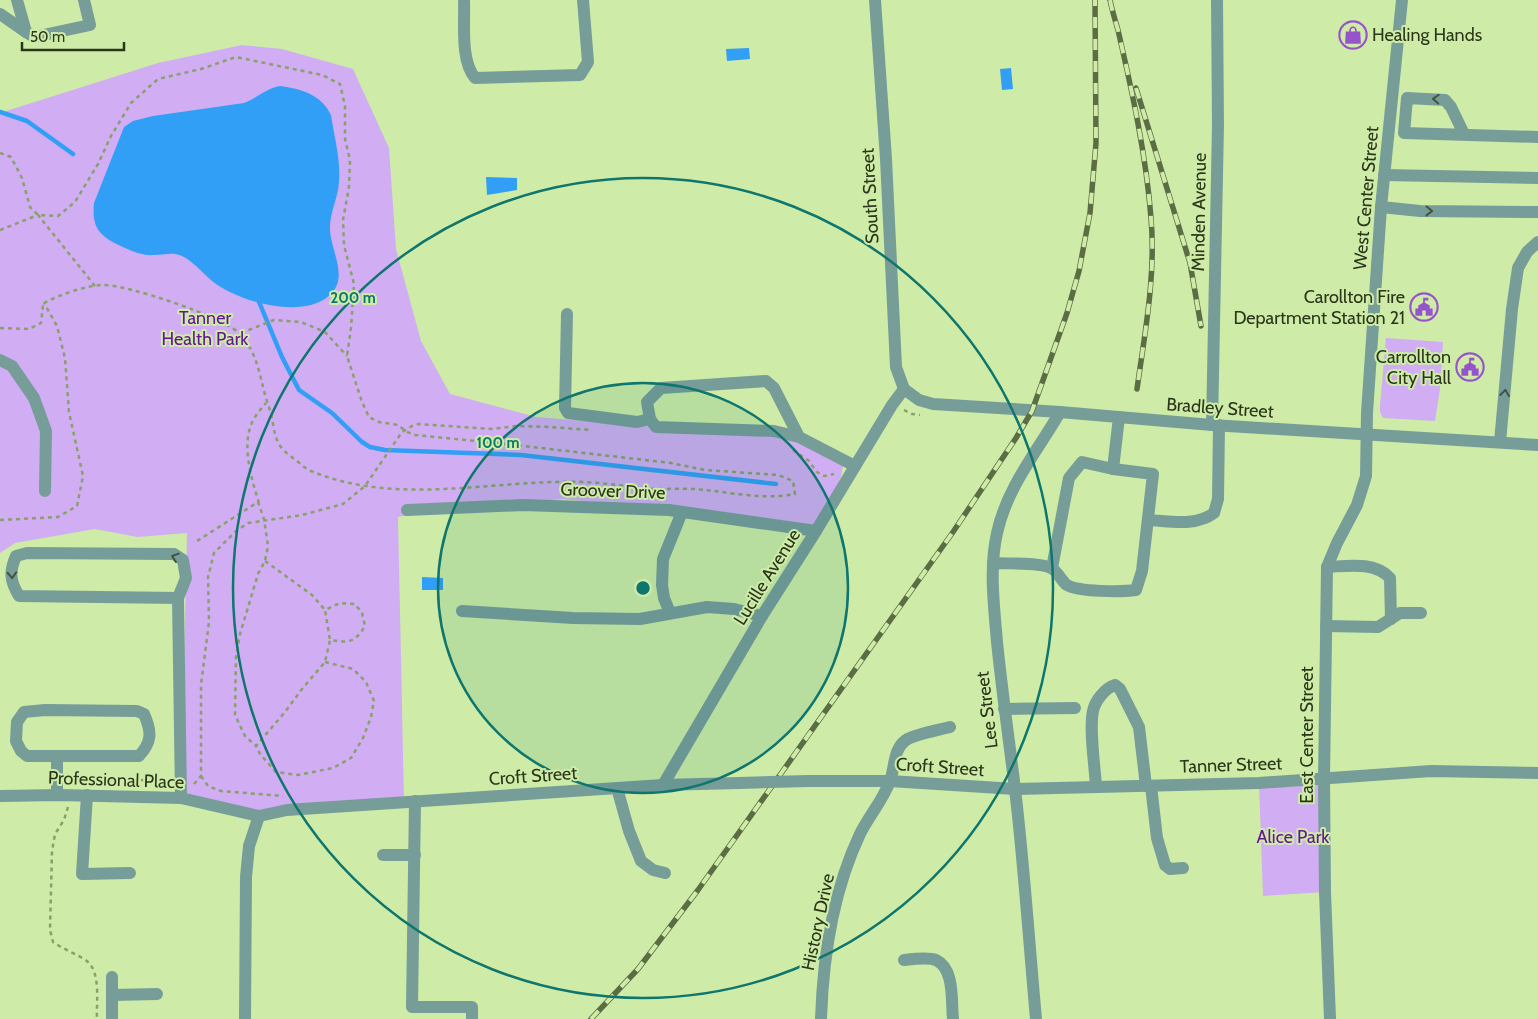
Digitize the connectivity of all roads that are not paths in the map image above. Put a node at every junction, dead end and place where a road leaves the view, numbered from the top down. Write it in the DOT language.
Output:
graph roads {
  1 [pos="17,0"];
  2 [pos="84,0"];
  3 [pos="464,0"];
  4 [pos="583,0"];
  5 [pos="875,0"];
  6 [pos="1217,0"];
  7 [pos="1402,0"];
  8 [pos="0,14"];
  9 [pos="26,32"];
  10 [pos="1464,134"];
  11 [pos="1538,137"];
  12 [pos="1384,175"];
  13 [pos="1538,178"];
  14 [pos="1381,207"];
  15 [pos="1538,212"];
  16 [pos="1538,242"];
  17 [pos="1533,252"];
  18 [pos="567,314"];
  19 [pos="0,360"];
  20 [pos="904,390"];
  21 [pos="1060,412"];
  22 [pos="1118,417"];
  23 [pos="650,419"];
  24 [pos="1216,425"];
  25 [pos="1367,435"];
  26 [pos="799,437"];
  27 [pos="1500,442"];
  28 [pos="1538,445"];
  29 [pos="1368,459"];
  30 [pos="855,466"];
  31 [pos="1112,469"];
  32 [pos="45,491"];
  33 [pos="407,510"];
  34 [pos="682,512"];
  35 [pos="1148,520"];
  36 [pos="816,531"];
  37 [pos="993,563"];
  38 [pos="1327,567"];
  39 [pos="1052,568"];
  40 [pos="178,598"];
  41 [pos="462,611"];
  42 [pos="670,613"];
  43 [pos="1421,614"];
  44 [pos="762,616"];
  45 [pos="1391,619"];
  46 [pos="1326,626"];
  47 [pos="1075,708"];
  48 [pos="1004,709"];
  49 [pos="950,727"];
  50 [pos="57,756"];
  51 [pos="1538,773"];
  52 [pos="1324,779"];
  53 [pos="890,781"];
  54 [pos="663,785"];
  55 [pos="1149,786"];
  56 [pos="1096,787"];
  57 [pos="617,788"];
  58 [pos="1015,790"];
  59 [pos="57,795"];
  60 [pos="87,795"];
  61 [pos="0,796"];
  62 [pos="181,798"];
  63 [pos="415,801"];
  64 [pos="259,816"];
  65 [pos="383,855"];
  66 [pos="415,855"];
  67 [pos="1183,868"];
  68 [pos="130,873"];
  69 [pos="665,873"];
  70 [pos="904,960"];
  71 [pos="112,977"];
  72 [pos="157,994"];
  73 [pos="112,995"];
  74 [pos="112,1019"];
  75 [pos="245,1019"];
  76 [pos="472,1019"];
  77 [pos="821,1019"];
  78 [pos="952,1019"];
  79 [pos="1036,1019"];
  80 [pos="1330,1019"];
  1 -- 9 [label="street"];
  2 -- 9 [label="street"];
  3 -- 4 [label="street"];
  5 -- 20 [label="street, South Street"];
  6 -- 24 [label="street, Minden Avenue"];
  7 -- 12 [label="street, West Center Street"];
  8 -- 9 [label="street"];
  10 -- 10 [label="street, one-way"];
  10 -- 11 [label="street"];
  12 -- 13 [label="street"];
  12 -- 14 [label="street, West Center Street"];
  14 -- 15 [label="street, one-way"];
  14 -- 25 [label="street, West Center Street"];
  16 -- 17 [label="street"];
  27 -- 17 [label="street, one-way"];
  18 -- 23 [label="street"];
  19 -- 32 [label="street"];
  20 -- 21 [label="street, Bradley Street"];
  20 -- 30 [label="street, Lucille Avenue"];
  21 -- 22 [label="street, Bradley Street"];
  21 -- 37 [label="street, Lee Street"];
  22 -- 24 [label="street, Bradley Street"];
  22 -- 31 [label="street"];
  23 -- 26 [label="street"];
  23 -- 26 [label="street"];
  24 -- 25 [label="street, Bradley Street"];
  24 -- 35 [label="street, Minden Avenue"];
  25 -- 27 [label="street, Bradley Street"];
  25 -- 29 [label="street, West Center Street"];
  26 -- 30 [label="street"];
  27 -- 28 [label="street, Bradley Street"];
  29 -- 38 [label="street, East Center Street"];
  30 -- 36 [label="street, Lucille Avenue"];
  31 -- 35 [label="street"];
  31 -- 39 [label="street"];
  33 -- 34 [label="street, Groover Drive"];
  34 -- 36 [label="street, Groover Drive"];
  34 -- 42 [label="street"];
  35 -- 39 [label="street"];
  36 -- 44 [label="street, Lucille Avenue"];
  37 -- 39 [label="street"];
  37 -- 48 [label="street, Lee Street"];
  38 -- 45 [label="street"];
  38 -- 46 [label="street, East Center Street"];
  40 -- 40 [label="street, one-way"];
  40 -- 62 [label="street"];
  41 -- 42 [label="street"];
  42 -- 44 [label="street"];
  43 -- 45 [label="street"];
  44 -- 54 [label="street, Lucille Avenue"];
  45 -- 46 [label="street"];
  46 -- 52 [label="street, East Center Street"];
  47 -- 48 [label="street"];
  48 -- 58 [label="street, Lee Street"];
  49 -- 53 [label="street, History Drive"];
  50 -- 50 [label="street"];
  50 -- 59 [label="street"];
  51 -- 52 [label="street, Tanner Street"];
  52 -- 55 [label="street, Tanner Street"];
  52 -- 80 [label="street, East Center Street"];
  53 -- 54 [label="street, Croft Street, bridge"];
  53 -- 58 [label="street, Croft Street"];
  53 -- 77 [label="street, History Drive"];
  54 -- 57 [label="street, Croft Street"];
  55 -- 56 [label="street, Tanner Street"];
  55 -- 56 [label="street"];
  55 -- 67 [label="street"];
  56 -- 58 [label="street, Tanner Street"];
  57 -- 63 [label="street, Croft Street"];
  57 -- 69 [label="street"];
  58 -- 79 [label="street, Lee Street"];
  59 -- 60 [label="street, Professional Place"];
  59 -- 61 [label="street, Professional Place"];
  60 -- 62 [label="street, Professional Place"];
  60 -- 68 [label="street"];
  62 -- 64 [label="street, Professional Place"];
  63 -- 64 [label="street, Croft Street"];
  63 -- 66 [label="street"];
  64 -- 75 [label="street"];
  65 -- 66 [label="street"];
  66 -- 76 [label="street"];
  70 -- 78 [label="street"];
  71 -- 73 [label="street"];
  72 -- 73 [label="street"];
  73 -- 74 [label="street"];
}
